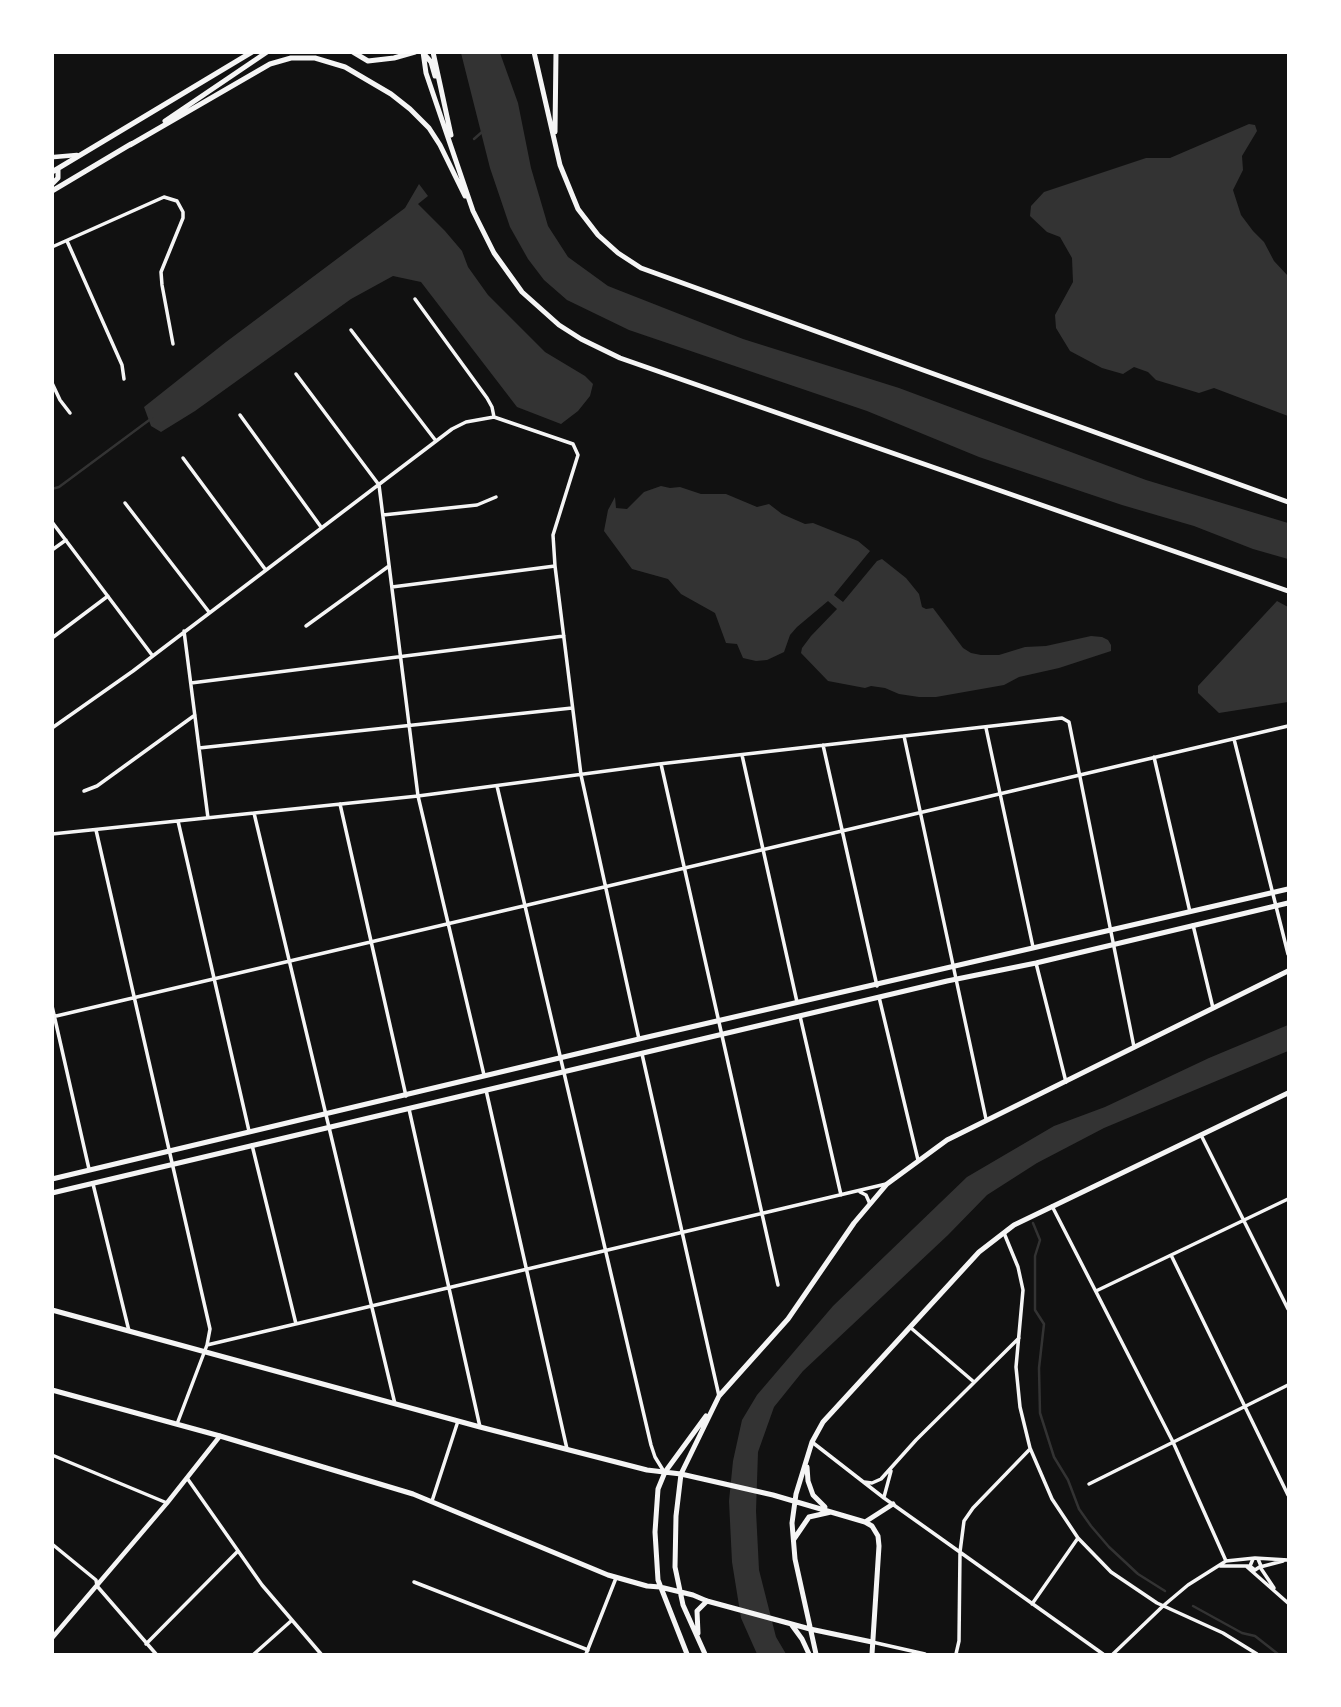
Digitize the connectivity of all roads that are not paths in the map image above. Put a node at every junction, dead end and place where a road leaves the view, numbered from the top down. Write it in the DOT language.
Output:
graph roads {
  1 [pos="252,52"];
  2 [pos="267,52"];
  3 [pos="353,52"];
  4 [pos="433,52"];
  5 [pos="534,52"];
  6 [pos="556,52"];
  7 [pos="422,53"];
  8 [pos="410,54"];
  9 [pos="442,90"];
  10 [pos="554,142"];
  11 [pos="130,145"];
  12 [pos="88,152"];
  13 [pos="456,155"];
  14 [pos="53,157"];
  15 [pos="55,170"];
  16 [pos="52,184"];
  17 [pos="52,191"];
  18 [pos="473,211"];
  19 [pos="68,241"];
  20 [pos="52,247"];
  21 [pos="415,299"];
  22 [pos="351,330"];
  23 [pos="173,344"];
  24 [pos="296,374"];
  25 [pos="124,379"];
  26 [pos="52,383"];
  27 [pos="70,413"];
  28 [pos="240,415"];
  29 [pos="494,417"];
  30 [pos="436,441"];
  31 [pos="183,458"];
  32 [pos="379,485"];
  33 [pos="496,497"];
  34 [pos="1289,502"];
  35 [pos="125,503"];
  36 [pos="383,515"];
  37 [pos="52,522"];
  38 [pos="321,527"];
  39 [pos="66,540"];
  40 [pos="52,550"];
  41 [pos="389,566"];
  42 [pos="555,566"];
  43 [pos="266,570"];
  44 [pos="392,587"];
  45 [pos="1289,591"];
  46 [pos="108,596"];
  47 [pos="209,612"];
  48 [pos="306,626"];
  49 [pos="184,631"];
  50 [pos="564,636"];
  51 [pos="52,638"];
  52 [pos="152,656"];
  53 [pos="401,656"];
  54 [pos="191,682"];
  55 [pos="572,708"];
  56 [pos="195,715"];
  57 [pos="409,725"];
  58 [pos="1289,726"];
  59 [pos="52,728"];
  60 [pos="986,728"];
  61 [pos="904,736"];
  62 [pos="1234,739"];
  63 [pos="823,745"];
  64 [pos="199,748"];
  65 [pos="742,755"];
  66 [pos="1154,757"];
  67 [pos="662,764"];
  68 [pos="581,775"];
  69 [pos="1080,775"];
  70 [pos="497,786"];
  71 [pos="84,791"];
  72 [pos="1000,794"];
  73 [pos="418,796"];
  74 [pos="340,804"];
  75 [pos="921,812"];
  76 [pos="254,813"];
  77 [pos="208,818"];
  78 [pos="178,821"];
  79 [pos="96,830"];
  80 [pos="842,831"];
  81 [pos="52,835"];
  82 [pos="763,850"];
  83 [pos="685,868"];
  84 [pos="606,887"];
  85 [pos="1289,889"];
  86 [pos="1273,893"];
  87 [pos="1289,903"];
  88 [pos="525,906"];
  89 [pos="1276,906"];
  90 [pos="1190,912"];
  91 [pos="448,924"];
  92 [pos="1193,925"];
  93 [pos="1110,931"];
  94 [pos="371,942"];
  95 [pos="1114,944"];
  96 [pos="1033,949"];
  97 [pos="1289,954"];
  98 [pos="289,961"];
  99 [pos="1036,962"];
  100 [pos="954,968"];
  101 [pos="1289,971"];
  102 [pos="214,979"];
  103 [pos="956,979"];
  104 [pos="877,986"];
  105 [pos="135,998"];
  106 [pos="879,998"];
  107 [pos="797,1004"];
  108 [pos="52,1006"];
  109 [pos="1213,1009"];
  110 [pos="800,1016"];
  111 [pos="54,1017"];
  112 [pos="719,1023"];
  113 [pos="722,1035"];
  114 [pos="639,1039"];
  115 [pos="1134,1048"];
  116 [pos="642,1054"];
  117 [pos="561,1059"];
  118 [pos="564,1071"];
  119 [pos="484,1077"];
  120 [pos="1066,1082"];
  121 [pos="486,1090"];
  122 [pos="1289,1093"];
  123 [pos="406,1096"];
  124 [pos="409,1109"];
  125 [pos="326,1114"];
  126 [pos="986,1119"];
  127 [pos="329,1128"];
  128 [pos="249,1131"];
  129 [pos="1201,1135"];
  130 [pos="252,1145"];
  131 [pos="170,1150"];
  132 [pos="918,1160"];
  133 [pos="173,1164"];
  134 [pos="89,1169"];
  135 [pos="52,1179"];
  136 [pos="93,1182"];
  137 [pos="887,1184"];
  138 [pos="858,1191"];
  139 [pos="52,1193"];
  140 [pos="841,1195"];
  141 [pos="1289,1199"];
  142 [pos="870,1204"];
  143 [pos="1052,1206"];
  144 [pos="762,1214"];
  145 [pos="1244,1220"];
  146 [pos="682,1232"];
  147 [pos="1004,1233"];
  148 [pos="607,1250"];
  149 [pos="1171,1255"];
  150 [pos="527,1269"];
  151 [pos="778,1285"];
  152 [pos="450,1287"];
  153 [pos="1096,1291"];
  154 [pos="372,1306"];
  155 [pos="1289,1309"];
  156 [pos="52,1310"];
  157 [pos="296,1324"];
  158 [pos="909,1327"];
  159 [pos="129,1331"];
  160 [pos="1021,1337"];
  161 [pos="207,1345"];
  162 [pos="204,1352"];
  163 [pos="974,1382"];
  164 [pos="1289,1385"];
  165 [pos="52,1390"];
  166 [pos="719,1396"];
  167 [pos="395,1404"];
  168 [pos="1246,1406"];
  169 [pos="713,1408"];
  170 [pos="458,1421"];
  171 [pos="177,1424"];
  172 [pos="480,1427"];
  173 [pos="220,1436"];
  174 [pos="813,1442"];
  175 [pos="1173,1442"];
  176 [pos="1030,1448"];
  177 [pos="567,1449"];
  178 [pos="52,1455"];
  179 [pos="807,1461"];
  180 [pos="892,1469"];
  181 [pos="664,1472"];
  182 [pos="681,1475"];
  183 [pos="187,1478"];
  184 [pos="863,1482"];
  185 [pos="1089,1483"];
  186 [pos="1289,1495"];
  187 [pos="884,1498"];
  188 [pos="432,1501"];
  189 [pos="794,1501"];
  190 [pos="167,1503"];
  191 [pos="893,1504"];
  192 [pos="834,1511"];
  193 [pos="865,1522"];
  194 [pos="1078,1538"];
  195 [pos="792,1541"];
  196 [pos="52,1544"];
  197 [pos="238,1551"];
  198 [pos="960,1552"];
  199 [pos="1257,1559"];
  200 [pos="1227,1561"];
  201 [pos="1286,1561"];
  202 [pos="1218,1565"];
  203 [pos="1248,1566"];
  204 [pos="675,1567"];
  205 [pos="1261,1567"];
  206 [pos="616,1578"];
  207 [pos="414,1582"];
  208 [pos="97,1586"];
  209 [pos="660,1587"];
  210 [pos="678,1591"];
  211 [pos="1277,1593"];
  212 [pos="710,1602"];
  213 [pos="1032,1604"];
  214 [pos="1289,1604"];
  215 [pos="1163,1606"];
  216 [pos="291,1621"];
  217 [pos="790,1623"];
  218 [pos="810,1629"];
  219 [pos="53,1636"];
  220 [pos="872,1642"];
  221 [pos="700,1643"];
  222 [pos="146,1644"];
  223 [pos="587,1652"];
  224 [pos="156,1654"];
  225 [pos="254,1654"];
  226 [pos="321,1654"];
  227 [pos="687,1654"];
  228 [pos="705,1654"];
  229 [pos="809,1654"];
  230 [pos="816,1654"];
  231 [pos="872,1654"];
  232 [pos="925,1654"];
  233 [pos="956,1654"];
  234 [pos="1103,1654"];
  235 [pos="1113,1654"];
  236 [pos="1257,1654"];
  1 -- 12 [label="main road"];
  2 -- 11 [label="main road"];
  3 -- 8 [label="main road"];
  4 -- 9 [label="main road"];
  5 -- 10 [label="main road"];
  6 -- 10 [label="main road"];
  7 -- 9 [label="main road"];
  7 -- 13 [label="main road"];
  9 -- 13 [label="main road"];
  10 -- 34 [label="main road"];
  11 -- 17 [label="main road"];
  11 -- 18 [label="main road"];
  12 -- 14 [label="street"];
  12 -- 15 [label="main road"];
  13 -- 18 [label="main road"];
  14 -- 15 [label="street"];
  15 -- 16 [label="main road"];
  18 -- 45 [label="main road"];
  19 -- 20 [label="street"];
  19 -- 23 [label="street"];
  19 -- 25 [label="street"];
  21 -- 29 [label="street"];
  22 -- 30 [label="street"];
  24 -- 32 [label="street"];
  26 -- 27 [label="street"];
  28 -- 38 [label="street"];
  29 -- 30 [label="street"];
  29 -- 42 [label="street"];
  30 -- 32 [label="street"];
  31 -- 43 [label="street"];
  32 -- 36 [label="street"];
  32 -- 38 [label="street"];
  33 -- 36 [label="street"];
  35 -- 47 [label="street"];
  36 -- 41 [label="street"];
  37 -- 39 [label="street"];
  38 -- 43 [label="street"];
  39 -- 40 [label="street"];
  39 -- 46 [label="street"];
  41 -- 44 [label="street"];
  41 -- 48 [label="street"];
  42 -- 44 [label="street"];
  42 -- 50 [label="street"];
  43 -- 47 [label="street"];
  44 -- 53 [label="street"];
  46 -- 51 [label="street"];
  46 -- 52 [label="street"];
  47 -- 49 [label="street"];
  49 -- 52 [label="street"];
  49 -- 54 [label="street"];
  50 -- 53 [label="street"];
  50 -- 55 [label="street"];
  52 -- 59 [label="street"];
  53 -- 54 [label="street"];
  53 -- 57 [label="street"];
  54 -- 56 [label="street"];
  55 -- 57 [label="street"];
  55 -- 68 [label="street"];
  56 -- 64 [label="street"];
  56 -- 71 [label="street"];
  57 -- 64 [label="street"];
  57 -- 73 [label="street"];
  58 -- 62 [label="street"];
  60 -- 61 [label="street"];
  60 -- 69 [label="street"];
  60 -- 72 [label="street"];
  61 -- 63 [label="street"];
  61 -- 75 [label="street"];
  62 -- 66 [label="street"];
  62 -- 86 [label="street"];
  63 -- 65 [label="street"];
  63 -- 80 [label="street"];
  64 -- 77 [label="street"];
  65 -- 67 [label="street"];
  65 -- 82 [label="street"];
  66 -- 69 [label="street"];
  66 -- 90 [label="street"];
  67 -- 68 [label="street"];
  67 -- 83 [label="street"];
  68 -- 70 [label="street"];
  68 -- 84 [label="street"];
  69 -- 72 [label="street"];
  69 -- 93 [label="street"];
  70 -- 73 [label="street"];
  70 -- 88 [label="street"];
  72 -- 75 [label="street"];
  72 -- 96 [label="street"];
  73 -- 74 [label="street"];
  73 -- 91 [label="street"];
  74 -- 76 [label="street"];
  74 -- 94 [label="street"];
  75 -- 80 [label="street"];
  75 -- 100 [label="street"];
  76 -- 77 [label="street"];
  76 -- 98 [label="street"];
  77 -- 78 [label="street"];
  78 -- 79 [label="street"];
  78 -- 102 [label="street"];
  79 -- 81 [label="street"];
  79 -- 105 [label="street"];
  80 -- 82 [label="street"];
  80 -- 104 [label="street"];
  82 -- 83 [label="street"];
  82 -- 107 [label="street"];
  83 -- 84 [label="street"];
  83 -- 112 [label="street"];
  84 -- 88 [label="street"];
  84 -- 114 [label="street"];
  85 -- 86 [label="main road"];
  86 -- 89 [label="street"];
  86 -- 90 [label="main road"];
  87 -- 89 [label="main road"];
  88 -- 91 [label="street"];
  88 -- 117 [label="street"];
  89 -- 92 [label="main road"];
  89 -- 97 [label="street"];
  90 -- 93 [label="main road"];
  91 -- 94 [label="street"];
  91 -- 119 [label="street"];
  92 -- 95 [label="main road"];
  92 -- 109 [label="street"];
  93 -- 95 [label="street"];
  93 -- 96 [label="main road"];
  94 -- 98 [label="street"];
  94 -- 123 [label="street"];
  95 -- 99 [label="main road"];
  95 -- 115 [label="street"];
  96 -- 100 [label="main road"];
  98 -- 102 [label="street"];
  98 -- 125 [label="street"];
  99 -- 103 [label="main road"];
  99 -- 120 [label="street"];
  100 -- 103 [label="street"];
  100 -- 104 [label="main road"];
  101 -- 109 [label="main road"];
  102 -- 105 [label="street"];
  102 -- 128 [label="street"];
  103 -- 106 [label="main road"];
  103 -- 126 [label="street"];
  104 -- 107 [label="main road"];
  105 -- 111 [label="street"];
  105 -- 131 [label="street"];
  106 -- 110 [label="main road"];
  106 -- 132 [label="street"];
  107 -- 112 [label="main road"];
  108 -- 111 [label="street"];
  109 -- 115 [label="main road"];
  110 -- 113 [label="main road"];
  110 -- 140 [label="street"];
  111 -- 134 [label="street"];
  112 -- 113 [label="street"];
  112 -- 114 [label="main road"];
  113 -- 116 [label="main road"];
  113 -- 144 [label="street"];
  114 -- 117 [label="main road"];
  115 -- 120 [label="main road"];
  116 -- 118 [label="main road"];
  116 -- 146 [label="street"];
  117 -- 118 [label="street"];
  117 -- 119 [label="main road"];
  118 -- 121 [label="main road"];
  118 -- 148 [label="street"];
  119 -- 123 [label="main road"];
  120 -- 126 [label="main road"];
  121 -- 124 [label="main road"];
  121 -- 150 [label="street"];
  122 -- 129 [label="main road"];
  123 -- 125 [label="main road"];
  124 -- 127 [label="main road"];
  124 -- 152 [label="street"];
  125 -- 127 [label="street"];
  125 -- 128 [label="main road"];
  126 -- 132 [label="main road"];
  127 -- 130 [label="main road"];
  127 -- 154 [label="street"];
  128 -- 131 [label="main road"];
  129 -- 143 [label="main road"];
  129 -- 145 [label="street"];
  130 -- 133 [label="main road"];
  130 -- 157 [label="street"];
  131 -- 133 [label="street"];
  131 -- 134 [label="main road"];
  132 -- 137 [label="main road"];
  133 -- 136 [label="main road"];
  133 -- 161 [label="street"];
  134 -- 135 [label="main road"];
  136 -- 139 [label="main road"];
  136 -- 159 [label="street"];
  137 -- 138 [label="street"];
  137 -- 142 [label="main road"];
  138 -- 140 [label="street"];
  138 -- 142 [label="street"];
  140 -- 144 [label="street"];
  141 -- 145 [label="street"];
  142 -- 166 [label="main road"];
  143 -- 147 [label="main road"];
  143 -- 153 [label="street"];
  144 -- 146 [label="street"];
  144 -- 151 [label="street"];
  145 -- 149 [label="street"];
  145 -- 155 [label="street"];
  146 -- 148 [label="street"];
  146 -- 166 [label="street"];
  147 -- 158 [label="main road"];
  147 -- 160 [label="street"];
  148 -- 150 [label="street"];
  148 -- 181 [label="street"];
  149 -- 153 [label="street"];
  149 -- 168 [label="street"];
  150 -- 152 [label="street"];
  150 -- 177 [label="street"];
  152 -- 154 [label="street"];
  152 -- 172 [label="street"];
  153 -- 175 [label="street"];
  154 -- 157 [label="street"];
  154 -- 167 [label="street"];
  156 -- 159 [label="main road"];
  157 -- 161 [label="street"];
  158 -- 163 [label="street"];
  158 -- 174 [label="main road"];
  159 -- 162 [label="main road"];
  160 -- 163 [label="street"];
  160 -- 176 [label="street"];
  161 -- 162 [label="street"];
  162 -- 167 [label="main road"];
  162 -- 171 [label="street"];
  163 -- 180 [label="street"];
  164 -- 168 [label="street"];
  165 -- 171 [label="main road"];
  166 -- 169 [label="main road"];
  167 -- 170 [label="main road"];
  168 -- 175 [label="street"];
  168 -- 186 [label="street"];
  169 -- 181 [label="main road"];
  169 -- 182 [label="main road"];
  170 -- 172 [label="main road"];
  170 -- 188 [label="street"];
  171 -- 173 [label="main road"];
  172 -- 177 [label="main road"];
  173 -- 183 [label="street"];
  173 -- 188 [label="main road"];
  174 -- 179 [label="main road"];
  174 -- 184 [label="street"];
  175 -- 185 [label="street"];
  175 -- 200 [label="street"];
  176 -- 194 [label="street"];
  176 -- 198 [label="street"];
  177 -- 181 [label="main road"];
  178 -- 190 [label="street"];
  179 -- 189 [label="main road"];
  179 -- 192 [label="main road"];
  180 -- 184 [label="street"];
  180 -- 187 [label="street"];
  181 -- 182 [label="main road"];
  181 -- 209 [label="main road"];
  182 -- 189 [label="main road"];
  182 -- 204 [label="main road"];
  183 -- 190 [label="street"];
  183 -- 197 [label="street"];
  184 -- 187 [label="street"];
  187 -- 191 [label="street"];
  188 -- 206 [label="main road"];
  189 -- 192 [label="main road"];
  189 -- 195 [label="main road"];
  190 -- 208 [label="street"];
  191 -- 193 [label="main road"];
  191 -- 198 [label="street"];
  192 -- 193 [label="main road"];
  192 -- 195 [label="main road"];
  193 -- 220 [label="main road"];
  194 -- 213 [label="street"];
  194 -- 215 [label="street"];
  195 -- 218 [label="main road"];
  196 -- 208 [label="street"];
  197 -- 216 [label="street"];
  197 -- 222 [label="street"];
  198 -- 213 [label="street"];
  198 -- 233 [label="street"];
  199 -- 200 [label="street"];
  199 -- 201 [label="street"];
  199 -- 203 [label="street"];
  199 -- 205 [label="street"];
  200 -- 202 [label="street"];
  201 -- 205 [label="street"];
  202 -- 203 [label="street"];
  202 -- 215 [label="street"];
  203 -- 205 [label="street"];
  203 -- 211 [label="street"];
  204 -- 209 [label="main road"];
  204 -- 210 [label="main road"];
  205 -- 211 [label="street"];
  206 -- 209 [label="main road"];
  206 -- 223 [label="street"];
  207 -- 223 [label="street"];
  208 -- 219 [label="street"];
  208 -- 222 [label="street"];
  209 -- 210 [label="main road"];
  209 -- 227 [label="main road"];
  210 -- 212 [label="main road"];
  210 -- 221 [label="main road"];
  211 -- 214 [label="street"];
  212 -- 217 [label="main road"];
  212 -- 221 [label="main road"];
  213 -- 234 [label="street"];
  215 -- 235 [label="street"];
  215 -- 236 [label="street"];
  216 -- 225 [label="street"];
  216 -- 226 [label="street"];
  217 -- 218 [label="main road"];
  217 -- 229 [label="main road"];
  218 -- 220 [label="main road"];
  218 -- 230 [label="main road"];
  220 -- 231 [label="main road"];
  220 -- 232 [label="street"];
  221 -- 228 [label="main road"];
  222 -- 224 [label="street"];
}
